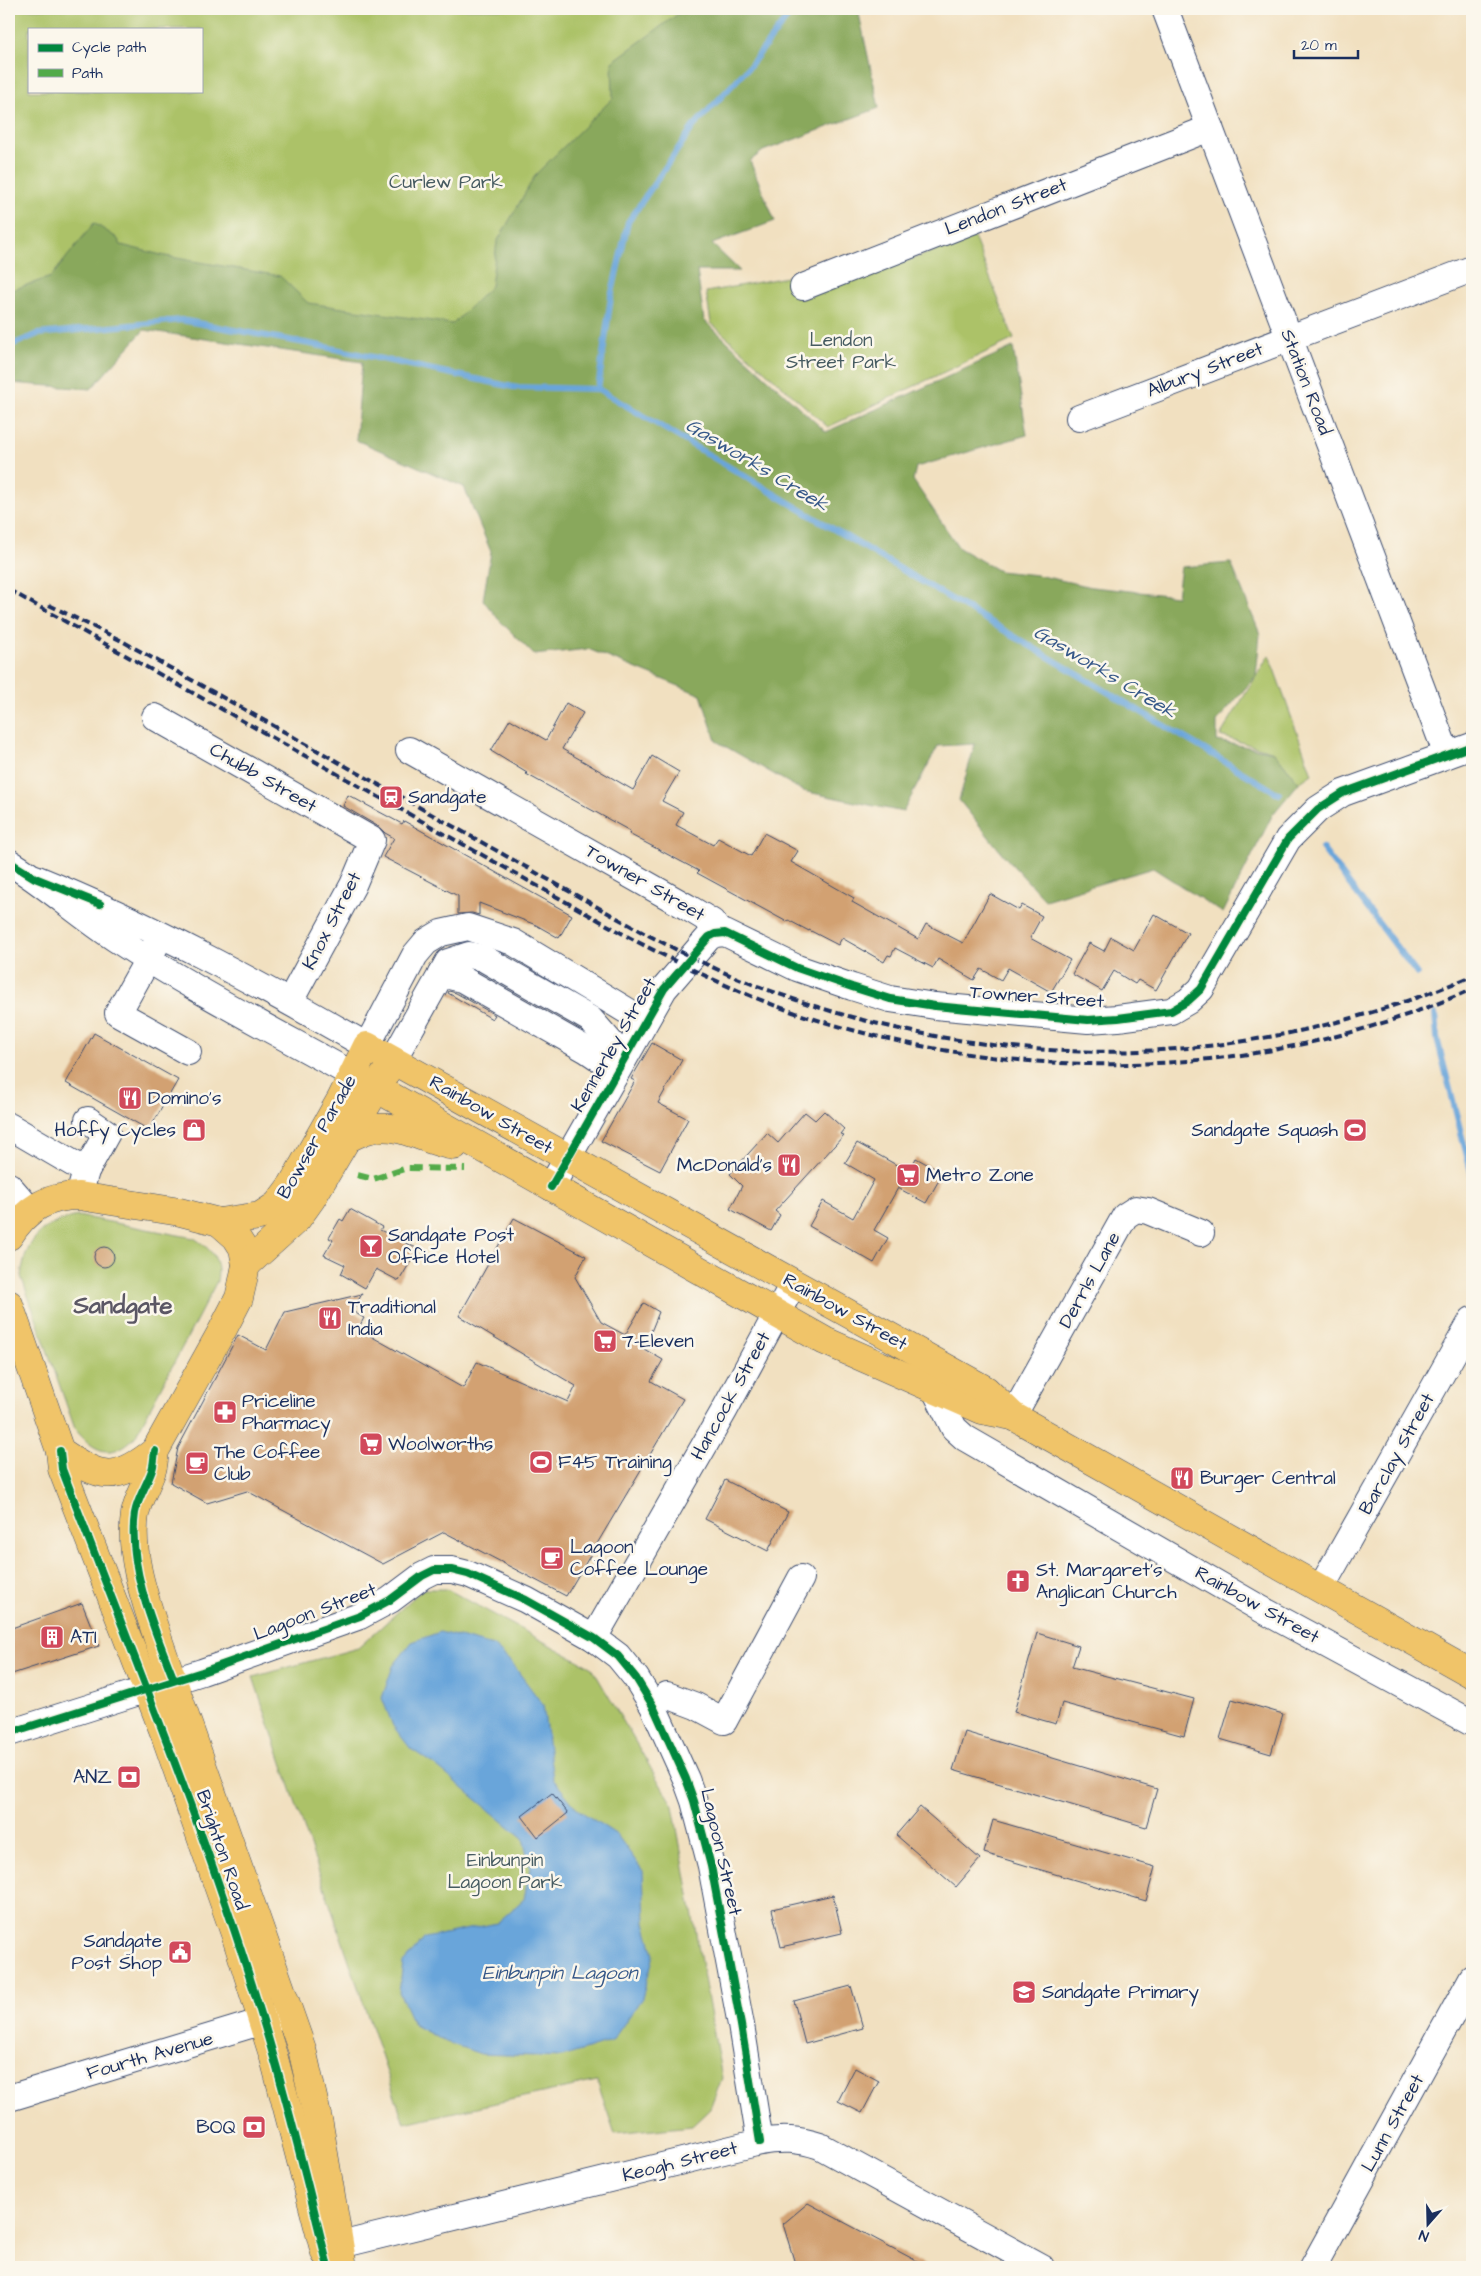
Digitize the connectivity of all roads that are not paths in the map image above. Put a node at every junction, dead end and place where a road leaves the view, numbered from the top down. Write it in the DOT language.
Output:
graph roads {
  1 [pos="1165,9"];
  2 [pos="1210,128"];
  3 [pos="1472,269"];
  4 [pos="802,287"];
  5 [pos="1290,338"];
  6 [pos="1079,418"];
  7 [pos="155,717"];
  8 [pos="1472,746"];
  9 [pos="410,750"];
  10 [pos="1446,755"];
  11 [pos="372,840"];
  12 [pos="9,862"];
  13 [pos="35,878"];
  14 [pos="720,933"];
  15 [pos="162,934"];
  16 [pos="148,959"];
  17 [pos="290,1001"];
  18 [pos="644,1021"];
  19 [pos="367,1046"];
  20 [pos="188,1052"];
  21 [pos="393,1060"];
  22 [pos="620,1064"];
  23 [pos="353,1075"];
  24 [pos="377,1089"];
  25 [pos="88,1120"];
  26 [pos="9,1126"];
  27 [pos="346,1139"];
  28 [pos="486,1149"];
  29 [pos="567,1158"];
  30 [pos="86,1170"];
  31 [pos="9,1186"];
  32 [pos="551,1188"];
  33 [pos="79,1196"];
  34 [pos="30,1210"];
  35 [pos="219,1222"];
  36 [pos="1201,1233"];
  37 [pos="9,1236"];
  38 [pos="246,1265"];
  39 [pos="793,1284"];
  40 [pos="10,1309"];
  41 [pos="777,1315"];
  42 [pos="1472,1320"];
  43 [pos="934,1388"];
  44 [pos="1013,1416"];
  45 [pos="60,1451"];
  46 [pos="155,1451"];
  47 [pos="801,1578"];
  48 [pos="1322,1588"];
  49 [pos="594,1638"];
  50 [pos="1472,1674"];
  51 [pos="174,1680"];
  52 [pos="146,1690"];
  53 [pos="667,1695"];
  54 [pos="1472,1723"];
  55 [pos="9,1733"];
  56 [pos="1472,1978"];
  57 [pos="290,2013"];
  58 [pos="263,2022"];
  59 [pos="9,2098"];
  60 [pos="760,2142"];
  61 [pos="334,2257"];
  62 [pos="1041,2267"];
  63 [pos="1313,2267"];
  1 -- 2 [label="street, Station Road"];
  2 -- 4 [label="street, Lendon Street"];
  2 -- 5 [label="street, Station Road"];
  3 -- 5 [label="street, Albury Street"];
  5 -- 6 [label="street, Albury Street"];
  5 -- 10 [label="street, Station Road"];
  7 -- 11 [label="street, Chubb Street"];
  8 -- 10 [label="street, Towner Street"];
  9 -- 14 [label="street, Towner Street"];
  10 -- 14 [label="street, Towner Street"];
  11 -- 17 [label="street, Knox Street"];
  12 -- 13 [label="street, Rainbow Street"];
  13 -- 15 [label="street, Rainbow Street"];
  13 -- 16 [label="street, Rainbow Street"];
  14 -- 18 [label="street, Kennerley Street"];
  15 -- 16 [label="street"];
  15 -- 17 [label="street, Rainbow Street"];
  16 -- 20 [label="street"];
  16 -- 23 [label="street, Rainbow Street"];
  17 -- 19 [label="street, Rainbow Street"];
  18 -- 19 [label="street"];
  18 -- 22 [label="street, Kennerley Street"];
  19 -- 21 [label="main road, Rainbow Street"];
  19 -- 23 [label="main road, Bowser Parade"];
  21 -- 22 [label="street"];
  21 -- 24 [label="main road, Bowser Parade"];
  21 -- 29 [label="main road, Rainbow Street"];
  22 -- 29 [label="street, Kennerley Street"];
  23 -- 24 [label="main road, Rainbow Street"];
  23 -- 35 [label="main road, Bowser Parade"];
  24 -- 27 [label="main road, Bowser Parade"];
  24 -- 28 [label="main road, Rainbow Street"];
  25 -- 30 [label="street"];
  26 -- 30 [label="street"];
  27 -- 28 [label="main road"];
  27 -- 38 [label="main road, Bowser Parade"];
  28 -- 32 [label="main road, Rainbow Street"];
  29 -- 32 [label="street, Kennerley Street"];
  29 -- 39 [label="main road, Rainbow Street"];
  30 -- 33 [label="street"];
  31 -- 34 [label="street"];
  32 -- 41 [label="main road, Rainbow Street"];
  33 -- 34 [label="main road"];
  33 -- 35 [label="main road"];
  34 -- 37 [label="main road"];
  35 -- 38 [label="main road"];
  36 -- 44 [label="street, Derrls Lane"];
  38 -- 46 [label="main road"];
  39 -- 41 [label="street, Hancock Street"];
  39 -- 44 [label="main road, Rainbow Street"];
  40 -- 45 [label="main road, Brighton Road"];
  41 -- 43 [label="main road, Rainbow Street"];
  41 -- 49 [label="street, Hancock Street"];
  42 -- 48 [label="street, Barclay Street"];
  43 -- 44 [label="main road, Rainbow Street"];
  43 -- 54 [label="street, Rainbow Street"];
  44 -- 48 [label="main road, Rainbow Street"];
  45 -- 46 [label="main road"];
  45 -- 52 [label="main road, Brighton Road"];
  46 -- 51 [label="main road, Brighton Road"];
  47 -- 53 [label="street"];
  48 -- 50 [label="main road, Rainbow Street"];
  49 -- 51 [label="street, Lagoon Street"];
  49 -- 60 [label="street, Lagoon Street"];
  51 -- 52 [label="street, Lagoon Street"];
  51 -- 57 [label="main road, Brighton Road"];
  52 -- 55 [label="street, Lagoon Street"];
  52 -- 58 [label="main road, Brighton Road"];
  56 -- 63 [label="street, Lunn Street"];
  57 -- 58 [label="street, Fourth Avenue"];
  57 -- 61 [label="main road, Brighton Road"];
  58 -- 59 [label="street, Fourth Avenue"];
  58 -- 61 [label="main road, Brighton Road"];
  60 -- 61 [label="street, Keogh Street"];
  60 -- 62 [label="street, Keogh Street"];
}
